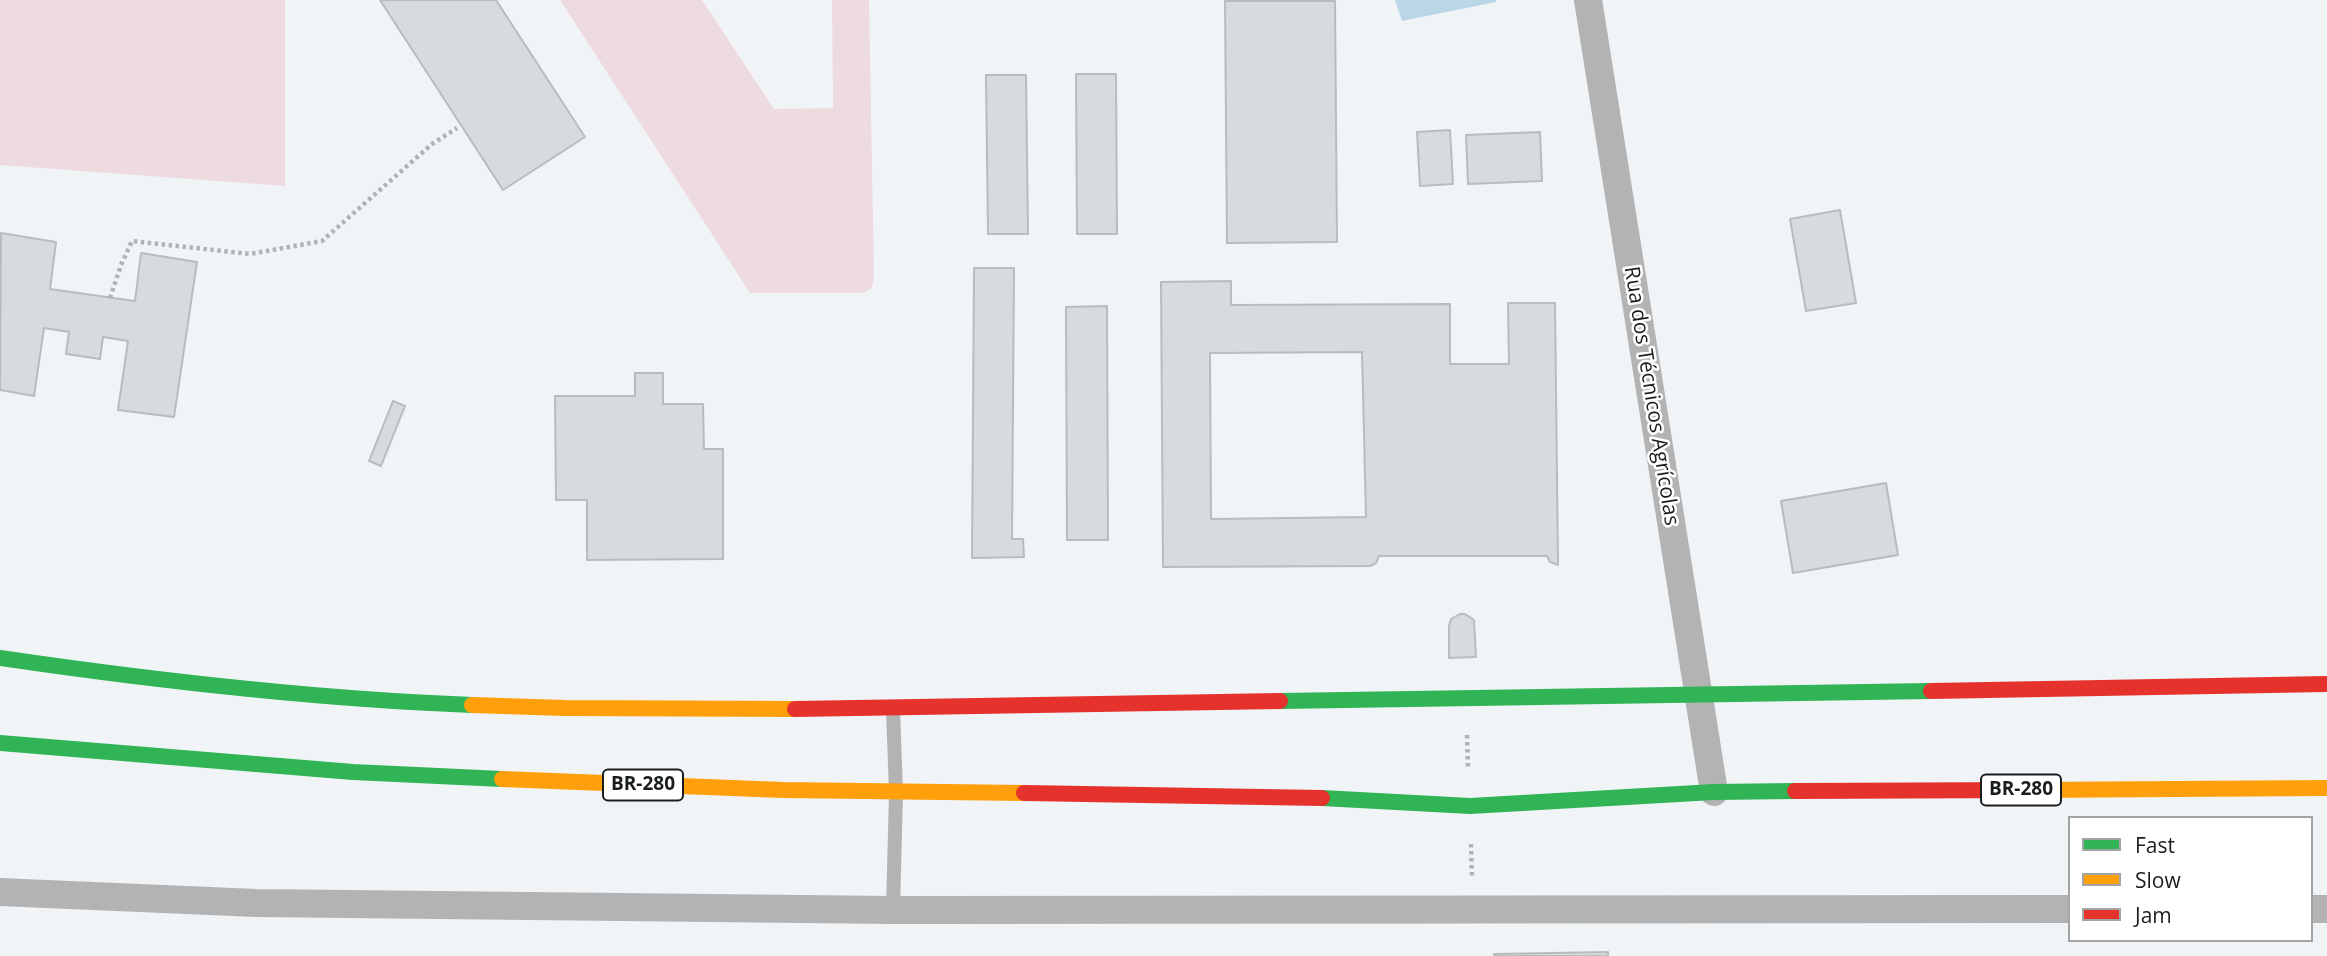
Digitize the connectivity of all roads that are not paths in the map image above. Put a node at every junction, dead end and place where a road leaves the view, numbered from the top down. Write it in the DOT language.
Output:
graph roads {
  1 [pos="1588,0"];
  2 [pos="0,658"];
  3 [pos="2327,684"];
  4 [pos="1700,695"];
  5 [pos="893,709"];
  6 [pos="0,743"];
  7 [pos="1523,786"];
  8 [pos="1413,787"];
  9 [pos="2327,788"];
  10 [pos="1714,792"];
  11 [pos="896,793"];
  12 [pos="1659,793"];
  13 [pos="1288,796"];
  14 [pos="0,892"];
  15 [pos="2068,909"];
  16 [pos="893,910"];
  1 -- 4 [label="street, Rua dos Técnicos Agrícolas"];
  2 -- 5 [label="main road"];
  3 -- 4 [label="main road"];
  4 -- 5 [label="main road"];
  4 -- 10 [label="street, Rua dos Técnicos Agrícolas"];
  5 -- 11 [label="lane"];
  6 -- 11 [label="main road, BR-280"];
  7 -- 12 [label="main road, BR-280"];
  8 -- 13 [label="main road, BR-280"];
  9 -- 10 [label="main road, BR-280"];
  10 -- 12 [label="main road, BR-280"];
  11 -- 13 [label="main road, BR-280"];
  11 -- 16 [label="lane"];
  12 -- 13 [label="main road, BR-280"];
  14 -- 16 [label="street"];
  15 -- 16 [label="street"];
}
